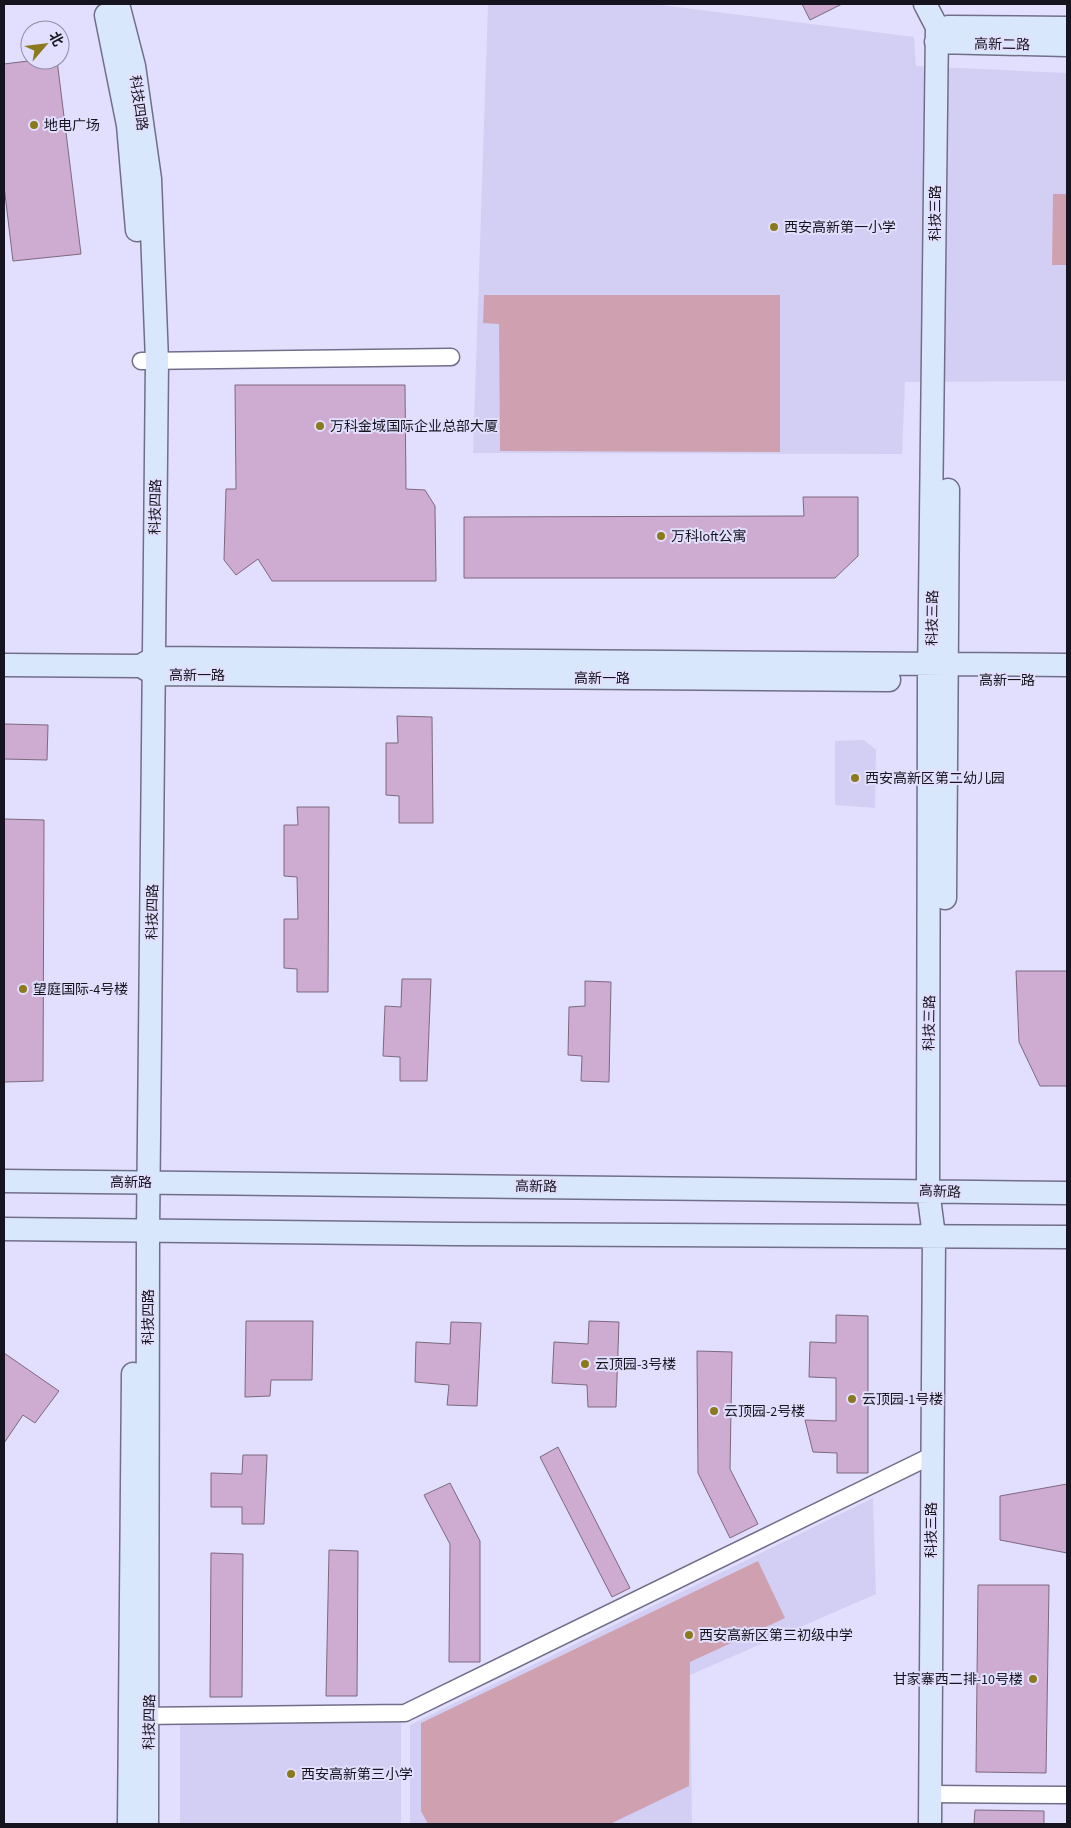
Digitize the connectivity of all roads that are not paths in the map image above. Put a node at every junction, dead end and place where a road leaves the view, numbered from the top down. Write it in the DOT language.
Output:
graph roads {
  1 [pos="104,4"];
  2 [pos="118,4"];
  3 [pos="925,4"];
  4 [pos="1067,28"];
  5 [pos="944,35"];
  6 [pos="1067,45"];
  7 [pos="451,357"];
  8 [pos="149,361"];
  9 [pos="1067,665"];
  10 [pos="4,666"];
  11 [pos="149,666"];
  12 [pos="939,673"];
  13 [pos="1067,680"];
  14 [pos="4,1181"];
  15 [pos="141,1182"];
  16 [pos="935,1192"];
  17 [pos="1067,1193"];
  18 [pos="4,1229"];
  19 [pos="141,1230"];
  20 [pos="934,1236"];
  21 [pos="1067,1237"];
  22 [pos="931,1456"];
  23 [pos="140,1716"];
  24 [pos="930,1794"];
  25 [pos="1067,1795"];
  26 [pos="129,1824"];
  27 [pos="147,1824"];
  28 [pos="930,1824"];
  1 -- 8 [label="street, 科技四路"];
  2 -- 8 [label="street, 科技四路"];
  3 -- 5 [label="street, 科技三路"];
  4 -- 5 [label="street, 高新二路"];
  5 -- 6 [label="street, 高新二路"];
  5 -- 12 [label="street, 科技三路"];
  7 -- 8 [label="street"];
  8 -- 11 [label="street, 科技四路"];
  9 -- 12 [label="street, 高新一路"];
  10 -- 11 [label="street, 高新一路"];
  11 -- 12 [label="street, 高新一路"];
  11 -- 15 [label="street, 科技四路"];
  12 -- 13 [label="street, 高新一路"];
  12 -- 16 [label="street, 科技三路"];
  14 -- 15 [label="street, 高新路"];
  15 -- 16 [label="street, 高新路"];
  15 -- 19 [label="street, 科技四路"];
  16 -- 17 [label="street, 高新路"];
  16 -- 20 [label="street, 科技三路"];
  18 -- 19 [label="street"];
  19 -- 20 [label="street"];
  19 -- 23 [label="street, 科技四路"];
  20 -- 21 [label="street"];
  20 -- 22 [label="street, 科技三路"];
  22 -- 23 [label="street"];
  22 -- 24 [label="street, 科技三路"];
  23 -- 26 [label="street, 科技四路"];
  23 -- 27 [label="street, 科技四路"];
  24 -- 25 [label="street"];
  24 -- 28 [label="street, 科技三路"];
}
